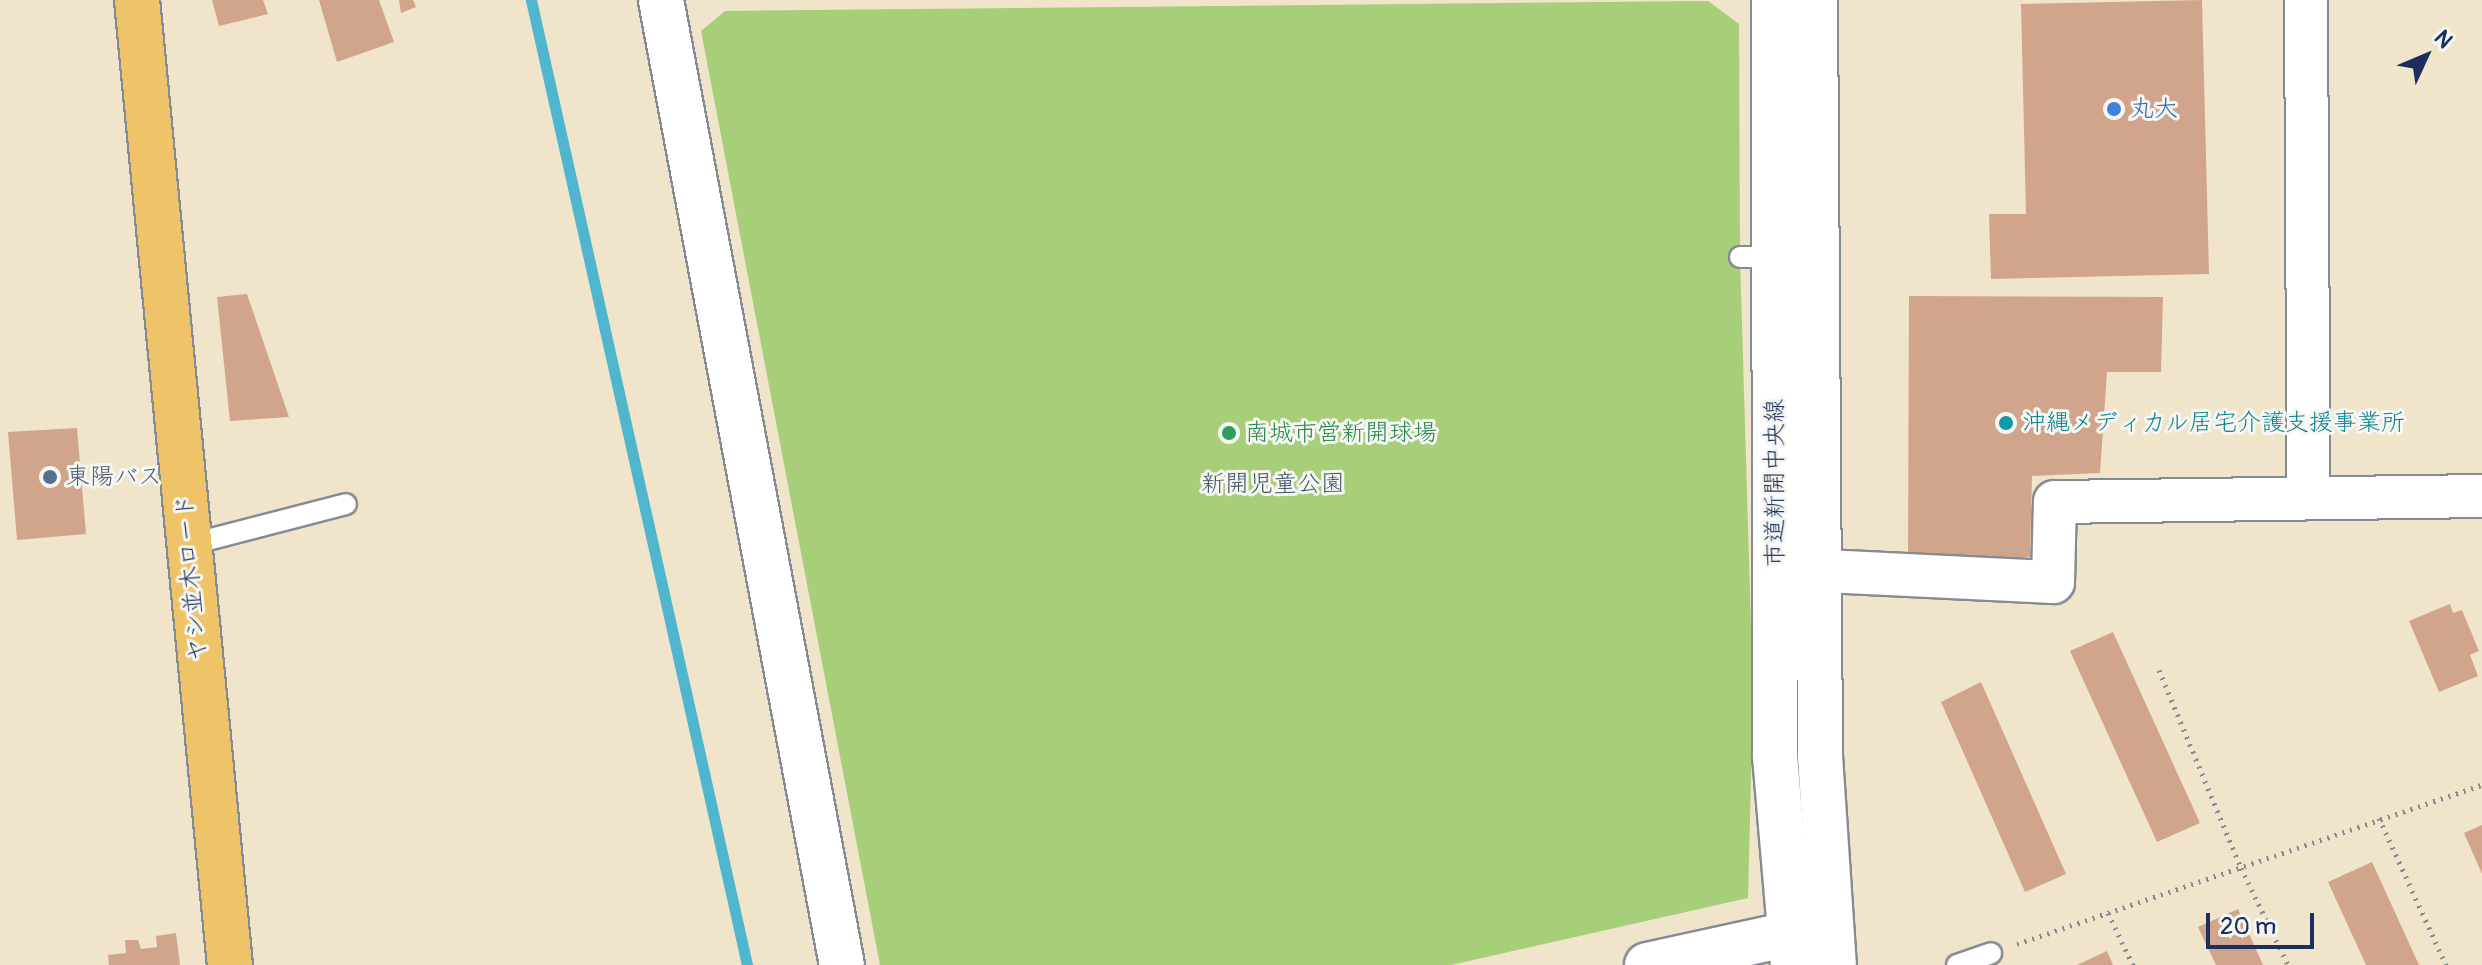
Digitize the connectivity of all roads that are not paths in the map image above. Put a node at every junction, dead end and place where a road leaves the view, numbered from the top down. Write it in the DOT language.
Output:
graph roads {
  1 [pos="137,0"];
  2 [pos="661,0"];
  3 [pos="1774,0"];
  4 [pos="1815,0"];
  5 [pos="2306,0"];
  6 [pos="1777,256"];
  7 [pos="1817,408"];
  8 [pos="1774,409"];
  9 [pos="2309,496"];
  10 [pos="2482,496"];
  11 [pos="346,504"];
  12 [pos="188,545"];
  13 [pos="1774,568"];
  14 [pos="1818,572"];
  15 [pos="1775,756"];
  16 [pos="1820,756"];
  17 [pos="1811,947"];
  18 [pos="1991,953"];
  19 [pos="230,965"];
  20 [pos="842,965"];
  21 [pos="1647,965"];
  22 [pos="1957,965"];
  1 -- 12 [label="highway, ヤシ並木ロード"];
  2 -- 20 [label="street"];
  3 -- 6 [label="street, 市道新開中央線"];
  4 -- 6 [label="street, 市道新開中央線"];
  5 -- 9 [label="street"];
  6 -- 7 [label="street, 市道新開中央線"];
  6 -- 8 [label="street, 市道新開中央線"];
  7 -- 8 [label="street"];
  7 -- 14 [label="street, 市道新開中央線"];
  8 -- 13 [label="street, 市道新開中央線"];
  9 -- 10 [label="street"];
  9 -- 14 [label="street"];
  11 -- 12 [label="lane"];
  12 -- 19 [label="highway, ヤシ並木ロード"];
  13 -- 14 [label="street"];
  13 -- 15 [label="street, 市道新開中央線"];
  14 -- 16 [label="street, 市道新開中央線"];
  15 -- 16 [label="street"];
  15 -- 17 [label="street, 市道新開中央線"];
  16 -- 17 [label="street, 市道新開中央線"];
  17 -- 21 [label="street"];
  18 -- 22 [label="lane"];
}
